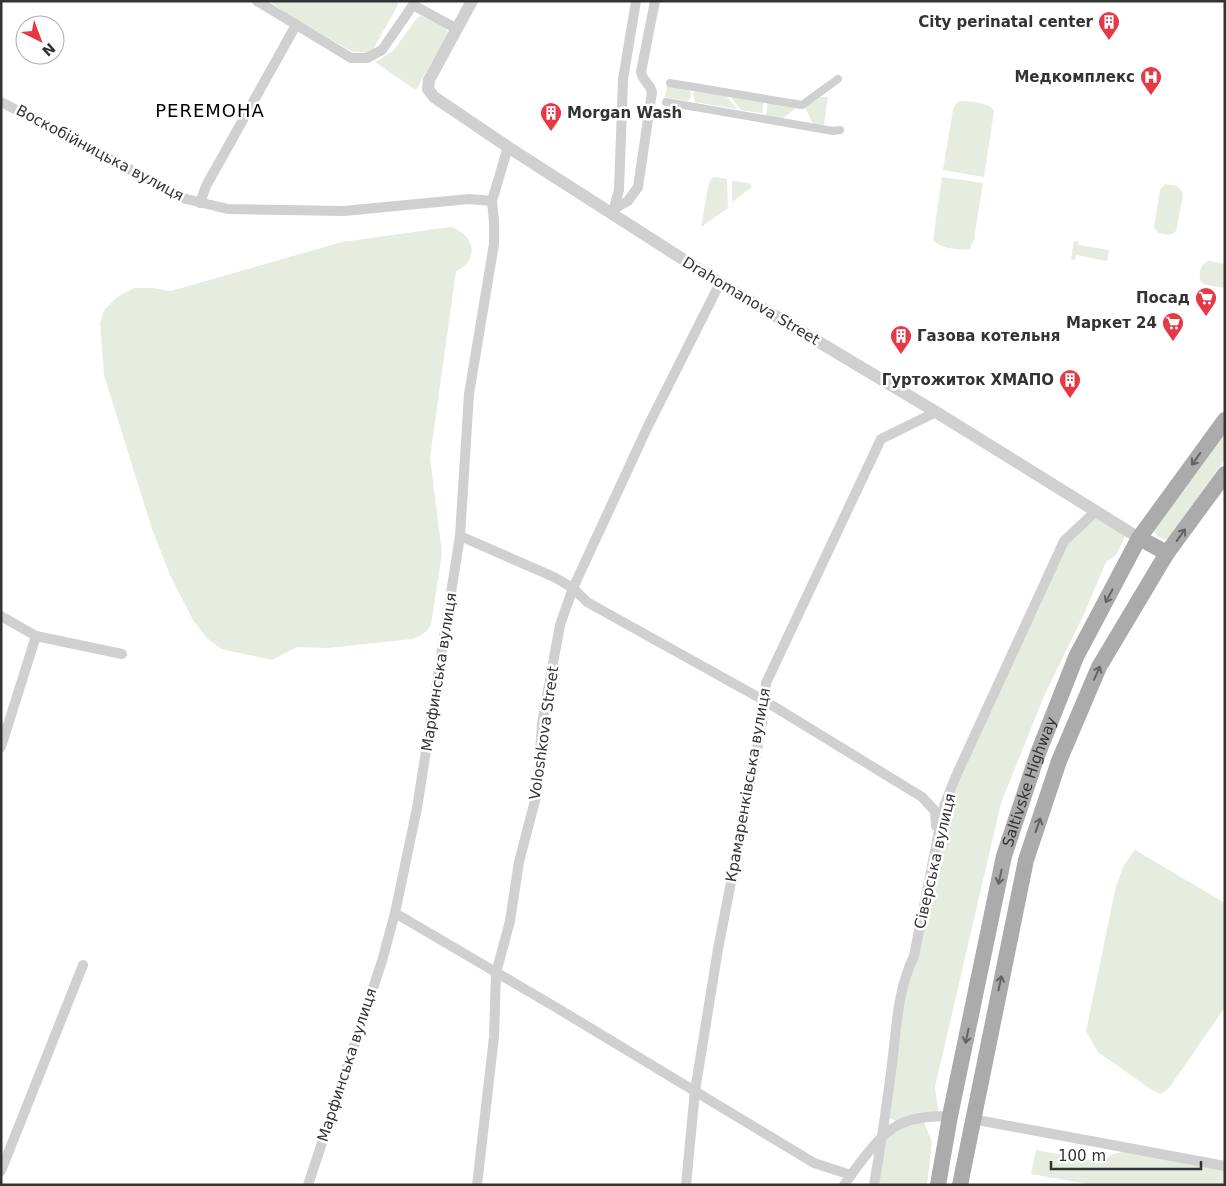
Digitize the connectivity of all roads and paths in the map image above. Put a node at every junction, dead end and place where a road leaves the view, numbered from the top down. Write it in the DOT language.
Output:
graph roads {
  1 [pos="257,1"];
  2 [pos="472,1"];
  3 [pos="636,1"];
  4 [pos="654,1"];
  5 [pos="296,25"];
  6 [pos="457,29"];
  7 [pos="838,79"];
  8 [pos="670,83"];
  9 [pos="1,102"];
  10 [pos="666,102"];
  11 [pos="840,130"];
  12 [pos="508,147"];
  13 [pos="492,201"];
  14 [pos="200,203"];
  15 [pos="613,212"];
  16 [pos="720,283"];
  17 [pos="936,412"];
  18 [pos="1225,420"];
  19 [pos="1225,474"];
  20 [pos="1096,511"];
  21 [pos="460,536"];
  22 [pos="1139,538"];
  23 [pos="1168,553"];
  24 [pos="573,588"];
  25 [pos="1,616"];
  26 [pos="36,636"];
  27 [pos="122,654"];
  28 [pos="765,701"];
  29 [pos="1,747"];
  30 [pos="938,837"];
  31 [pos="395,913"];
  32 [pos="83,965"];
  33 [pos="496,973"];
  34 [pos="695,1091"];
  35 [pos="950,1116"];
  36 [pos="972,1119"];
  37 [pos="882,1138"];
  38 [pos="1225,1166"];
  39 [pos="1,1171"];
  40 [pos="851,1176"];
  41 [pos="308,1185"];
  42 [pos="477,1185"];
  43 [pos="686,1185"];
  44 [pos="844,1185"];
  45 [pos="874,1185"];
  46 [pos="938,1185"];
  47 [pos="960,1185"];
  1 -- 5 [label="street"];
  2 -- 6 [label="street"];
  3 -- 15 [label="street"];
  4 -- 15 [label="street"];
  5 -- 6 [label="street"];
  5 -- 14 [label="street, Воскобійницька вулиця"];
  6 -- 12 [label="street, Drahomanova Street"];
  7 -- 8 [label="street"];
  9 -- 14 [label="street, Воскобійницька вулиця"];
  10 -- 11 [label="street"];
  12 -- 13 [label="street, Марфинська вулиця"];
  12 -- 15 [label="street, Drahomanova Street"];
  13 -- 14 [label="street, Воскобійницька вулиця"];
  13 -- 21 [label="street, Марфинська вулиця"];
  15 -- 16 [label="street, Drahomanova Street"];
  16 -- 17 [label="street, Drahomanova Street"];
  16 -- 24 [label="street, Voloshkova Street"];
  17 -- 20 [label="street, Drahomanova Street"];
  17 -- 28 [label="street, Крамаренківська вулиця"];
  18 -- 22 [label="main road, Saltivske Highway, one-way"];
  23 -- 19 [label="main road, Saltivske Highway, one-way"];
  20 -- 22 [label="street, Drahomanova Street"];
  20 -- 30 [label="street, Сіверська вулиця"];
  21 -- 24 [label="street"];
  21 -- 31 [label="street, Марфинська вулиця"];
  22 -- 23 [label="main road"];
  22 -- 35 [label="main road, Saltivske Highway, one-way"];
  36 -- 23 [label="main road, Saltivske Highway, one-way"];
  24 -- 28 [label="street"];
  24 -- 33 [label="street, Voloshkova Street"];
  25 -- 26 [label="street"];
  26 -- 27 [label="street"];
  26 -- 29 [label="street"];
  28 -- 30 [label="street"];
  28 -- 34 [label="street, Крамаренківська вулиця"];
  30 -- 37 [label="street, Сіверська вулиця"];
  31 -- 33 [label="street"];
  31 -- 41 [label="street, Марфинська вулиця"];
  32 -- 39 [label="street"];
  33 -- 34 [label="street"];
  33 -- 42 [label="street, Voloshkova Street"];
  34 -- 40 [label="street"];
  34 -- 43 [label="street, Крамаренківська вулиця"];
  35 -- 36 [label="main road"];
  35 -- 37 [label="street"];
  35 -- 46 [label="main road, Saltivske Highway"];
  36 -- 38 [label="street"];
  36 -- 47 [label="main road, Saltivske Highway"];
  37 -- 40 [label="street"];
  37 -- 45 [label="street, Сіверська вулиця"];
  40 -- 44 [label="street"];
}
